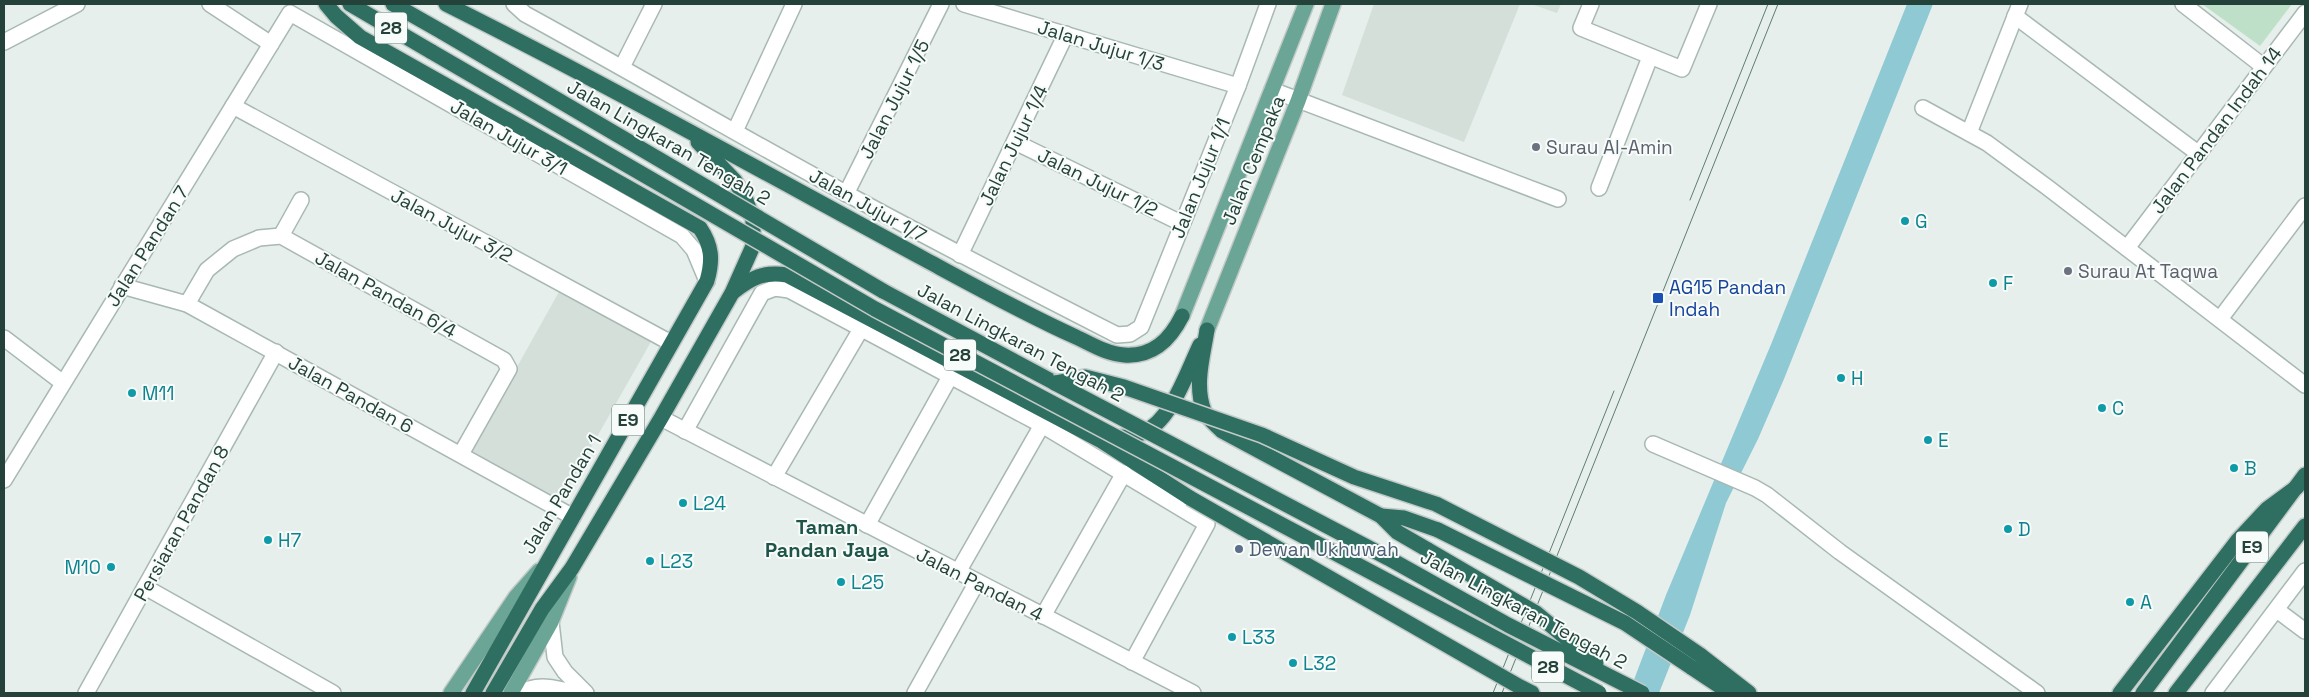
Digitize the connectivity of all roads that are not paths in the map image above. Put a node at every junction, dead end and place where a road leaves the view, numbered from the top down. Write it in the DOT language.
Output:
graph roads {
  1 [pos="77,4"];
  2 [pos="210,4"];
  3 [pos="326,4"];
  4 [pos="350,4"];
  5 [pos="392,4"];
  6 [pos="446,4"];
  7 [pos="654,4"];
  8 [pos="794,4"];
  9 [pos="941,4"];
  10 [pos="964,4"];
  11 [pos="1268,4"];
  12 [pos="1306,4"];
  13 [pos="1334,4"];
  14 [pos="1591,4"];
  15 [pos="1709,4"];
  16 [pos="2183,4"];
  17 [pos="519,9"];
  18 [pos="2018,10"];
  19 [pos="290,13"];
  20 [pos="2305,13"];
  21 [pos="1066,34"];
  22 [pos="4,42"];
  23 [pos="271,44"];
  24 [pos="1650,57"];
  25 [pos="622,67"];
  26 [pos="2264,67"];
  27 [pos="1238,86"];
  28 [pos="1272,90"];
  29 [pos="1298,101"];
  30 [pos="233,106"];
  31 [pos="1923,108"];
  32 [pos="687,130"];
  33 [pos="735,131"];
  34 [pos="1969,133"];
  35 [pos="1014,142"];
  36 [pos="2199,154"];
  37 [pos="1599,188"];
  38 [pos="846,194"];
  39 [pos="1558,199"];
  40 [pos="301,200"];
  41 [pos="2305,206"];
  42 [pos="1181,223"];
  43 [pos="281,236"];
  44 [pos="2127,248"];
  45 [pos="960,255"];
  46 [pos="707,281"];
  47 [pos="122,286"];
  48 [pos="732,293"];
  49 [pos="187,304"];
  50 [pos="1182,316"];
  51 [pos="2220,319"];
  52 [pos="861,329"];
  53 [pos="1207,330"];
  54 [pos="1117,335"];
  55 [pos="4,338"];
  56 [pos="671,343"];
  57 [pos="276,352"];
  58 [pos="951,375"];
  59 [pos="63,383"];
  60 [pos="1055,383"];
  61 [pos="2305,384"];
  62 [pos="660,418"];
  63 [pos="1042,425"];
  64 [pos="685,431"];
  65 [pos="1100,440"];
  66 [pos="1653,444"];
  67 [pos="461,454"];
  68 [pos="9,458"];
  69 [pos="1124,474"];
  70 [pos="774,477"];
  71 [pos="4,480"];
  72 [pos="2301,481"];
  73 [pos="1381,516"];
  74 [pos="573,517"];
  75 [pos="867,526"];
  76 [pos="2305,526"];
  77 [pos="549,560"];
  78 [pos="572,568"];
  79 [pos="2305,571"];
  80 [pos="958,572"];
  81 [pos="977,582"];
  82 [pos="145,587"];
  83 [pos="2277,610"];
  84 [pos="1043,616"];
  85 [pos="551,622"];
  86 [pos="2305,631"];
  87 [pos="1696,661"];
  88 [pos="1132,662"];
  89 [pos="1618,682"];
  90 [pos="86,693"];
  91 [pos="333,693"];
  92 [pos="451,693"];
  93 [pos="473,693"];
  94 [pos="493,693"];
  95 [pos="511,693"];
  96 [pos="522,693"];
  97 [pos="576,693"];
  98 [pos="586,693"];
  99 [pos="915,693"];
  100 [pos="1193,693"];
  101 [pos="1532,693"];
  102 [pos="1598,693"];
  103 [pos="1642,693"];
  104 [pos="1730,693"];
  105 [pos="1749,693"];
  106 [pos="2037,693"];
  107 [pos="2120,693"];
  108 [pos="2143,693"];
  109 [pos="2176,693"];
  110 [pos="2213,693"];
  1 -- 22 [label="street"];
  2 -- 23 [label="street"];
  3 -- 46 [label="highway"];
  4 -- 102 [label="highway, Jalan Lingkaran Tengah 2 / 28, bridge"];
  5 -- 60 [label="highway, Jalan Lingkaran Tengah 2 / 28, bridge"];
  6 -- 32 [label="highway"];
  7 -- 25 [label="street"];
  8 -- 33 [label="street"];
  9 -- 38 [label="street, Jalan Jujur 1/5"];
  10 -- 21 [label="street, Jalan Jujur 1/3"];
  11 -- 27 [label="street, Jalan Jujur 1/1"];
  12 -- 28 [label="main road, Jalan Cempaka"];
  13 -- 29 [label="main road, Jalan Cempaka"];
  14 -- 24 [label="street"];
  15 -- 24 [label="street"];
  16 -- 26 [label="street"];
  17 -- 25 [label="street, Jalan Jujur 1/7"];
  18 -- 34 [label="street"];
  18 -- 36 [label="street"];
  19 -- 23 [label="street, Jalan Pandan 7"];
  19 -- 46 [label="street, Jalan Jujur 3/1"];
  20 -- 26 [label="street, Jalan Pandan Indah 14"];
  21 -- 27 [label="street, Jalan Jujur 1/3"];
  21 -- 35 [label="street, Jalan Jujur 1/4"];
  23 -- 30 [label="street, Jalan Pandan 7"];
  24 -- 37 [label="street"];
  25 -- 33 [label="street, Jalan Jujur 1/7"];
  26 -- 36 [label="street, Jalan Pandan Indah 14"];
  27 -- 42 [label="street, Jalan Jujur 1/1"];
  28 -- 29 [label="street"];
  28 -- 50 [label="main road, Jalan Cempaka"];
  29 -- 39 [label="street"];
  29 -- 53 [label="main road, Jalan Cempaka"];
  30 -- 47 [label="street, Jalan Pandan 7"];
  30 -- 56 [label="street, Jalan Jujur 3/2"];
  31 -- 34 [label="street"];
  32 -- 48 [label="highway"];
  32 -- 50 [label="highway"];
  33 -- 38 [label="street, Jalan Jujur 1/7"];
  34 -- 44 [label="street"];
  35 -- 42 [label="street, Jalan Jujur 1/2"];
  35 -- 45 [label="street, Jalan Jujur 1/4"];
  36 -- 44 [label="street, Jalan Pandan Indah 14"];
  38 -- 45 [label="street, Jalan Jujur 1/7"];
  40 -- 43 [label="street"];
  41 -- 51 [label="street"];
  42 -- 54 [label="street, Jalan Jujur 1/1"];
  43 -- 49 [label="street"];
  43 -- 67 [label="street, Jalan Pandan 6/4"];
  44 -- 51 [label="street"];
  45 -- 54 [label="street, Jalan Jujur 1/7"];
  46 -- 56 [label="highway, Jalan Pandan 1 / E9"];
  47 -- 49 [label="street, Jalan Pandan 6"];
  47 -- 59 [label="street, Jalan Pandan 7"];
  48 -- 62 [label="highway, E9"];
  48 -- 65 [label="highway"];
  49 -- 57 [label="street, Jalan Pandan 6"];
  51 -- 61 [label="street"];
  52 -- 58 [label="street"];
  52 -- 64 [label="street"];
  52 -- 70 [label="street"];
  53 -- 65 [label="highway"];
  53 -- 73 [label="highway"];
  55 -- 59 [label="street"];
  56 -- 74 [label="highway, Jalan Pandan 1 / E9"];
  57 -- 67 [label="street, Jalan Pandan 6"];
  57 -- 82 [label="street, Persiaran Pandan 8"];
  58 -- 63 [label="street"];
  58 -- 75 [label="street"];
  59 -- 68 [label="street, Jalan Pandan 7"];
  60 -- 87 [label="highway, bridge"];
  60 -- 89 [label="highway, Jalan Lingkaran Tengah 2 / 28, bridge"];
  62 -- 64 [label="street, Jalan Pandan 4"];
  62 -- 78 [label="highway, E9"];
  63 -- 69 [label="street"];
  63 -- 80 [label="street"];
  64 -- 70 [label="street, Jalan Pandan 4"];
  65 -- 101 [label="highway, bridge"];
  66 -- 106 [label="street"];
  67 -- 74 [label="street, Jalan Pandan 6"];
  68 -- 71 [label="street, Jalan Pandan 7"];
  69 -- 84 [label="street"];
  69 -- 88 [label="street"];
  70 -- 75 [label="street, Jalan Pandan 4"];
  72 -- 107 [label="highway"];
  72 -- 108 [label="highway, E9"];
  73 -- 87 [label="highway, bridge"];
  73 -- 89 [label="highway, bridge"];
  74 -- 77 [label="highway, Jalan Pandan 1 / E9"];
  75 -- 80 [label="street, Jalan Pandan 4"];
  76 -- 109 [label="highway, E9"];
  77 -- 92 [label="main road, Jalan Pandan 1"];
  77 -- 93 [label="highway, E9"];
  78 -- 85 [label="main road"];
  78 -- 94 [label="highway, E9"];
  79 -- 83 [label="street"];
  80 -- 81 [label="street, Jalan Pandan 4"];
  81 -- 84 [label="street, Jalan Pandan 4"];
  81 -- 99 [label="street"];
  82 -- 90 [label="street, Persiaran Pandan 8"];
  82 -- 91 [label="street"];
  83 -- 86 [label="street"];
  83 -- 110 [label="street"];
  84 -- 88 [label="street, Jalan Pandan 4"];
  85 -- 95 [label="main road"];
  85 -- 98 [label="street"];
  87 -- 104 [label="highway"];
  87 -- 105 [label="highway"];
  88 -- 100 [label="street, Jalan Pandan 4"];
  89 -- 103 [label="highway, Jalan Lingkaran Tengah 2 / 28, bridge"];
  96 -- 97 [label="street"];
}
